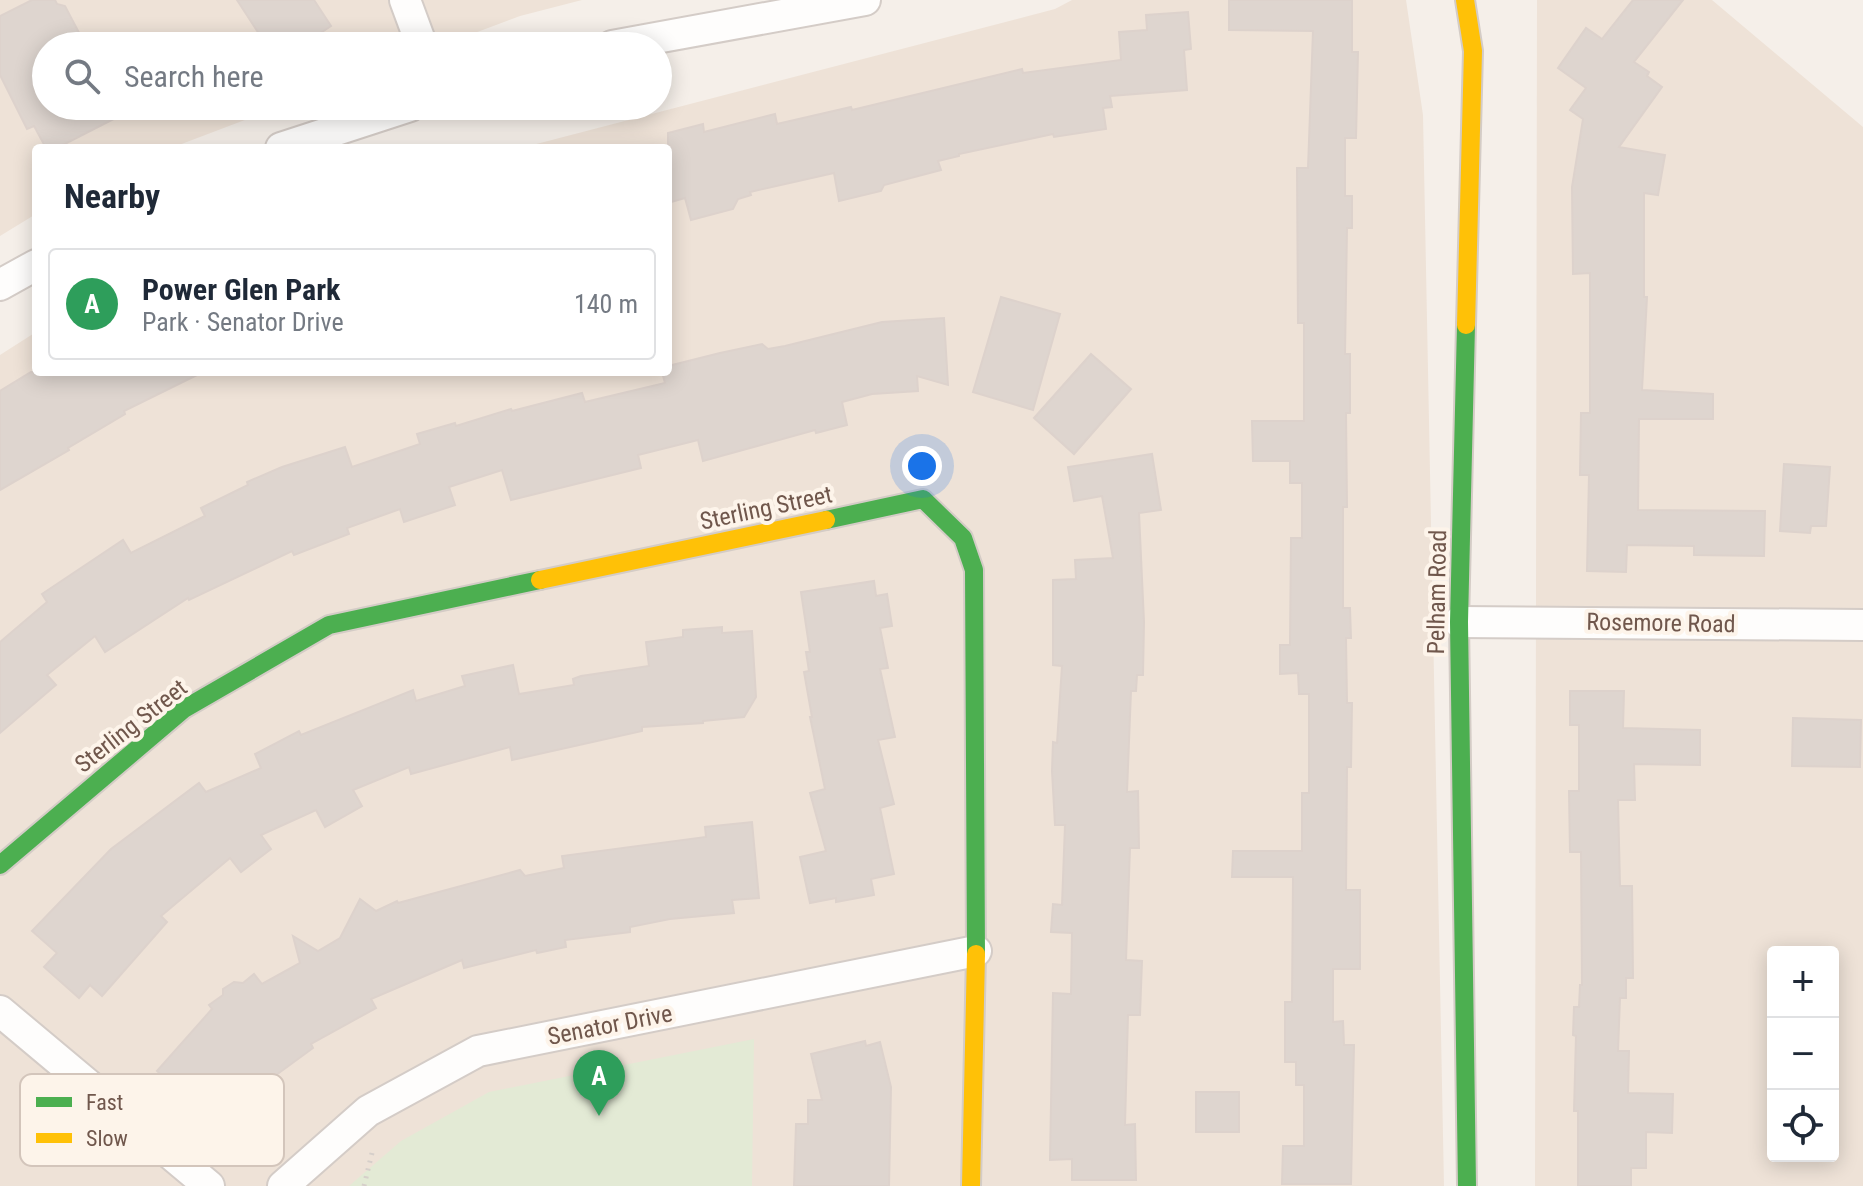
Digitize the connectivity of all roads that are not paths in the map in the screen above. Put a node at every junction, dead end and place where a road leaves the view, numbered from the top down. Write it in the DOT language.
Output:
graph roads {
  1 [pos="405,0"];
  2 [pos="865,0"];
  3 [pos="1465,0"];
  4 [pos="417,32"];
  5 [pos="672,35"];
  6 [pos="367,120"];
  7 [pos="293,144"];
  8 [pos="32,266"];
  9 [pos="3,276"];
  10 [pos="1459,622"];
  11 [pos="1863,625"];
  12 [pos="0,865"];
  13 [pos="976,951"];
  14 [pos="0,1011"];
  15 [pos="75,1074"];
  16 [pos="185,1166"];
  17 [pos="209,1186"];
  18 [pos="283,1186"];
  19 [pos="971,1186"];
  20 [pos="1467,1186"];
  1 -- 4 [label="street"];
  2 -- 5 [label="street"];
  3 -- 10 [label="street, Pelham Road"];
  6 -- 7 [label="street"];
  8 -- 9 [label="street"];
  10 -- 11 [label="street, Rosemore Road"];
  10 -- 20 [label="street, Pelham Road"];
  12 -- 13 [label="street, Sterling Street"];
  13 -- 18 [label="street, Senator Drive"];
  13 -- 19 [label="street, Sterling Street"];
  14 -- 15 [label="street"];
  16 -- 17 [label="street"];
}
